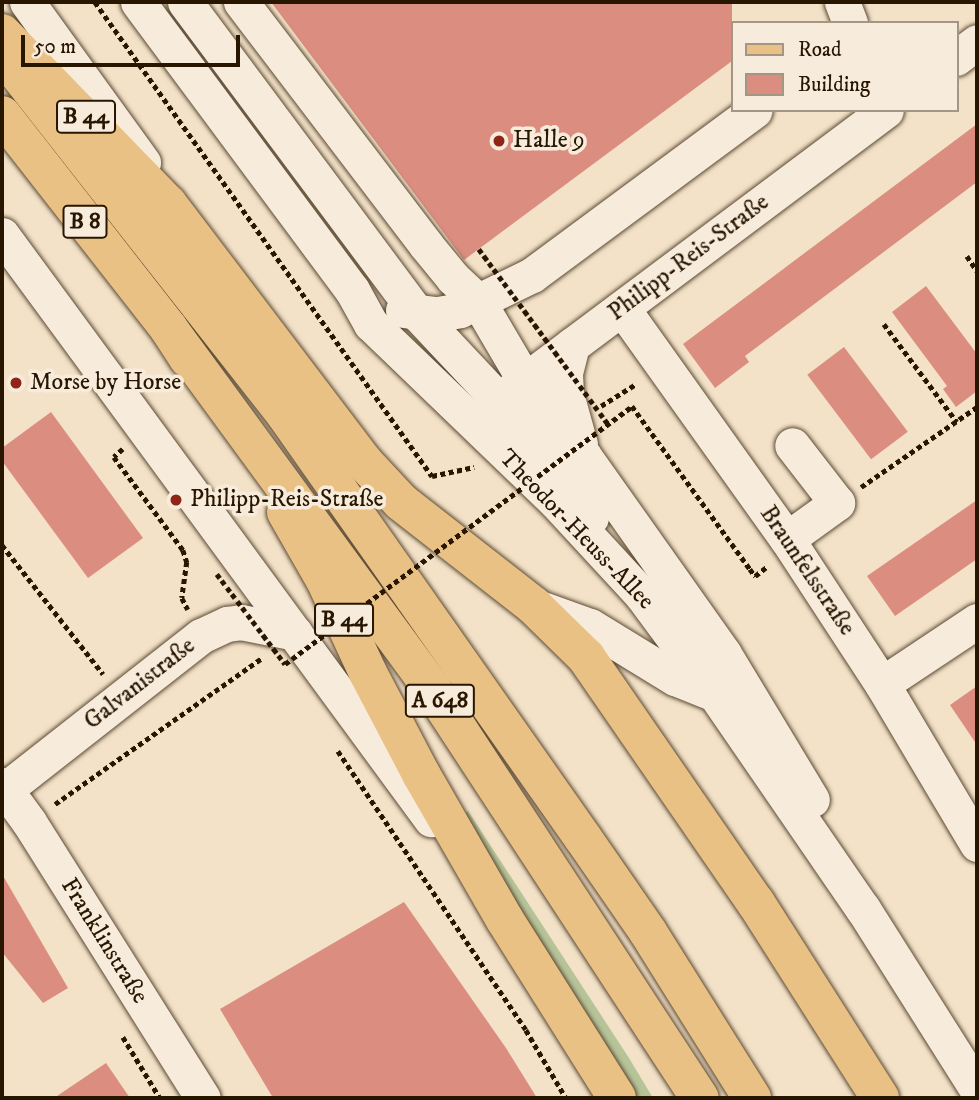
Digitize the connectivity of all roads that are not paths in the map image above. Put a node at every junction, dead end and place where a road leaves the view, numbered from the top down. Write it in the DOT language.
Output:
graph roads {
  1 [pos="27,2"];
  2 [pos="138,2"];
  3 [pos="185,2"];
  4 [pos="241,2"];
  5 [pos="2,33"];
  6 [pos="977,42"];
  7 [pos="2,53"];
  8 [pos="958,56"];
  9 [pos="752,112"];
  10 [pos="883,112"];
  11 [pos="2,115"];
  12 [pos="169,204"];
  13 [pos="2,235"];
  14 [pos="426,245"];
  15 [pos="352,290"];
  16 [pos="407,300"];
  17 [pos="478,301"];
  18 [pos="622,308"];
  19 [pos="169,329"];
  20 [pos="572,345"];
  21 [pos="512,390"];
  22 [pos="449,402"];
  23 [pos="792,445"];
  24 [pos="584,456"];
  25 [pos="778,552"];
  26 [pos="641,594"];
  27 [pos="534,606"];
  28 [pos="977,621"];
  29 [pos="268,633"];
  30 [pos="597,671"];
  31 [pos="675,678"];
  32 [pos="882,684"];
  33 [pos="715,694"];
  34 [pos="3,789"];
  35 [pos="977,844"];
  36 [pos="863,909"];
  37 [pos="505,919"];
  38 [pos="977,1089"];
  39 [pos="696,1092"];
  40 [pos="203,1098"];
  41 [pos="617,1098"];
  42 [pos="752,1098"];
  43 [pos="880,1098"];
  1 -- 12 [label="street"];
  2 -- 15 [label="street, Theodor-Heuss-Allee"];
  3 -- 16 [label="street"];
  4 -- 14 [label="street"];
  5 -- 12 [label="main road, B 44"];
  6 -- 8 [label="street"];
  7 -- 42 [label="main road, A 648"];
  9 -- 17 [label="street"];
  10 -- 18 [label="street, Philipp-Reis-Straße"];
  11 -- 19 [label="main road, B 8"];
  12 -- 27 [label="main road, B 44"];
  13 -- 29 [label="street"];
  14 -- 16 [label="street"];
  14 -- 17 [label="street"];
  15 -- 16 [label="street"];
  15 -- 22 [label="street, Theodor-Heuss-Allee"];
  16 -- 17 [label="street"];
  16 -- 21 [label="street"];
  17 -- 21 [label="street"];
  18 -- 20 [label="street, Philipp-Reis-Straße"];
  18 -- 25 [label="street, Braunfelsstraße"];
  19 -- 37 [label="main road, B 44"];
  19 -- 39 [label="main road, A 648"];
  20 -- 21 [label="street, Philipp-Reis-Straße"];
  20 -- 24 [label="street"];
  21 -- 22 [label="street"];
  21 -- 24 [label="street"];
  21 -- 26 [label="street"];
  22 -- 26 [label="street, Theodor-Heuss-Allee"];
  23 -- 25 [label="street"];
  24 -- 36 [label="street"];
  25 -- 32 [label="street, Braunfelsstraße"];
  26 -- 33 [label="street, Theodor-Heuss-Allee"];
  27 -- 30 [label="main road, B 44"];
  27 -- 31 [label="street"];
  28 -- 32 [label="street"];
  29 -- 34 [label="street, Galvanistraße"];
  29 -- 37 [label="street"];
  30 -- 31 [label="street"];
  30 -- 43 [label="main road, B 44"];
  31 -- 33 [label="street"];
  32 -- 35 [label="street, Braunfelsstraße"];
  33 -- 36 [label="street, Theodor-Heuss-Allee"];
  34 -- 40 [label="street, Franklinstraße"];
  36 -- 38 [label="street, Theodor-Heuss-Allee"];
  37 -- 41 [label="main road, B 44"];
}
